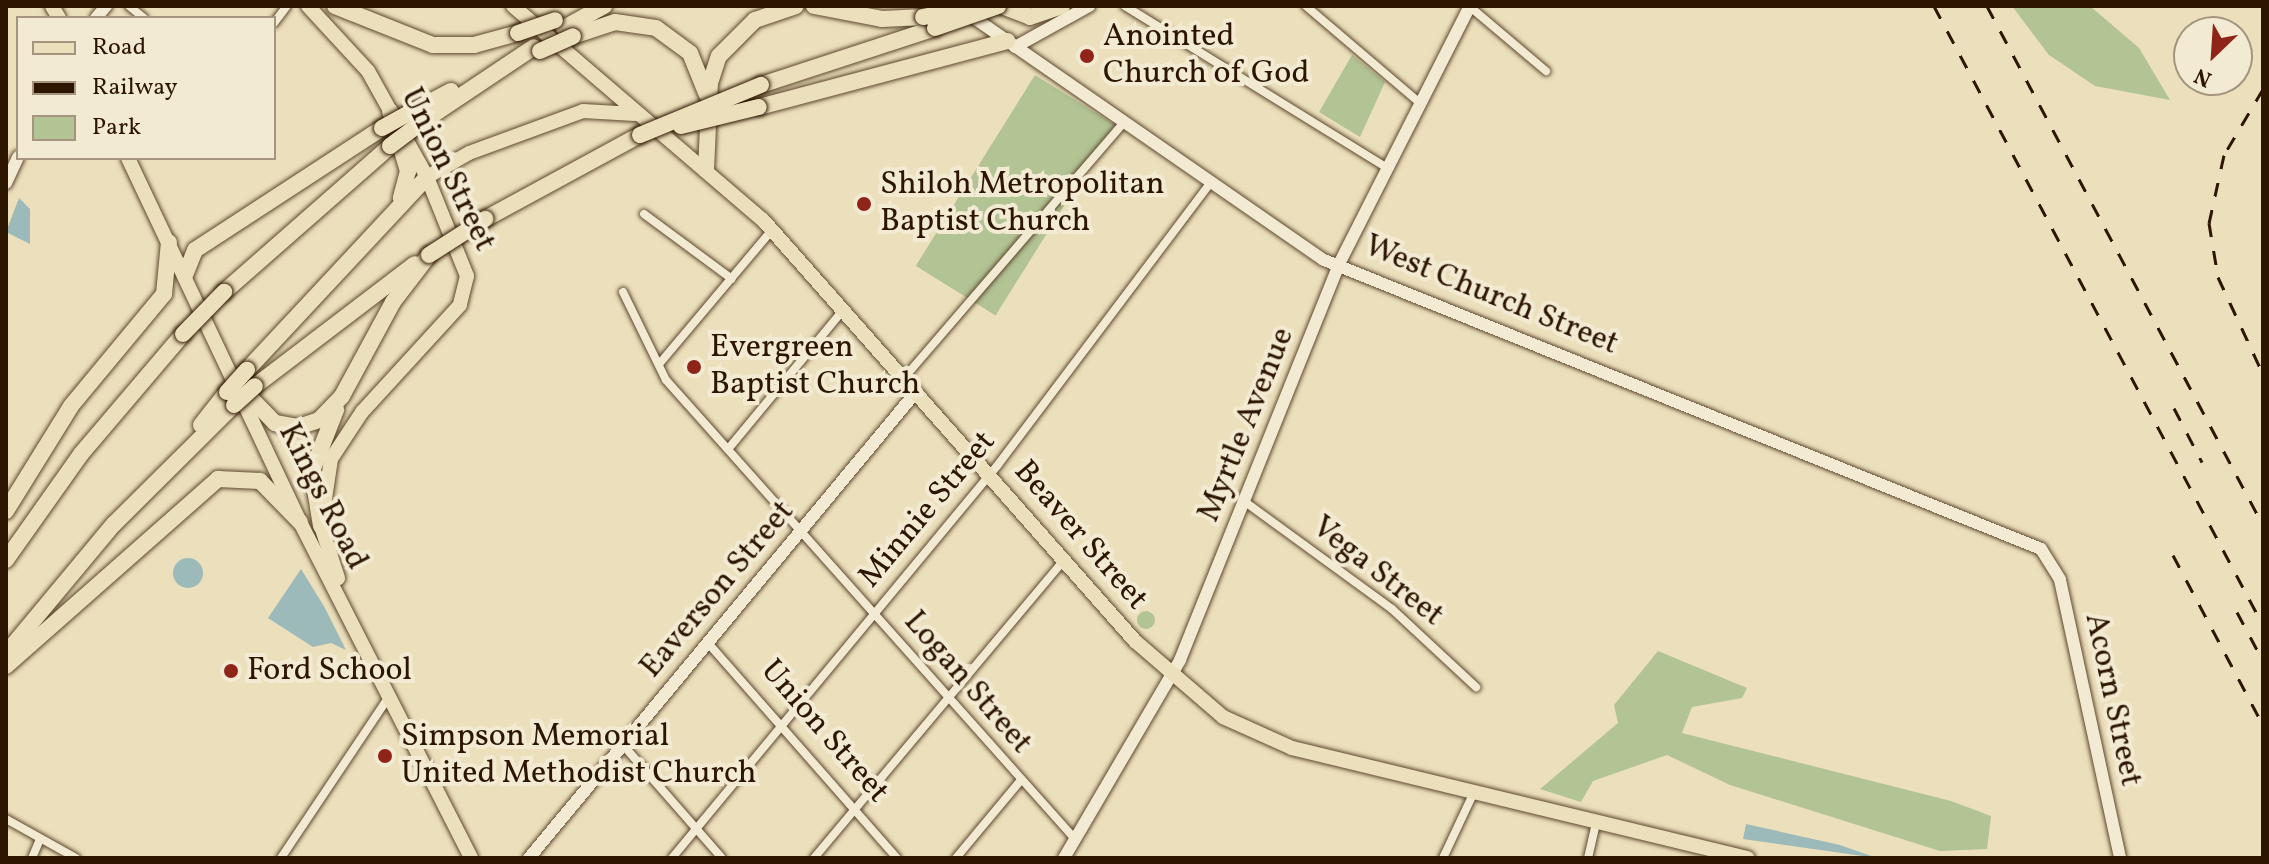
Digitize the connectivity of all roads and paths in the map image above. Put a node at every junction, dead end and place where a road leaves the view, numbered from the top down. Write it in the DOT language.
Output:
graph roads {
  1 [pos="308,6"];
  2 [pos="335,6"];
  3 [pos="513,6"];
  4 [pos="597,6"];
  5 [pos="604,6"];
  6 [pos="796,6"];
  7 [pos="814,6"];
  8 [pos="958,6"];
  9 [pos="985,6"];
  10 [pos="1000,6"];
  11 [pos="1062,6"];
  12 [pos="1089,6"];
  13 [pos="1125,6"];
  14 [pos="1306,6"];
  15 [pos="1470,6"];
  16 [pos="929,22"];
  17 [pos="564,28"];
  18 [pos="1011,44"];
  19 [pos="537,49"];
  20 [pos="1546,71"];
  21 [pos="1420,103"];
  22 [pos="390,111"];
  23 [pos="710,116"];
  24 [pos="416,117"];
  25 [pos="1123,123"];
  26 [pos="644,128"];
  27 [pos="17,160"];
  28 [pos="129,160"];
  29 [pos="1387,168"];
  30 [pos="706,170"];
  31 [pos="427,177"];
  32 [pos="6,183"];
  33 [pos="1210,183"];
  34 [pos="393,209"];
  35 [pos="644,214"];
  36 [pos="772,230"];
  37 [pos="169,242"];
  38 [pos="429,255"];
  39 [pos="1339,264"];
  40 [pos="185,275"];
  41 [pos="732,279"];
  42 [pos="623,292"];
  43 [pos="843,310"];
  44 [pos="660,363"];
  45 [pos="904,378"];
  46 [pos="236,388"];
  47 [pos="347,389"];
  48 [pos="916,392"];
  49 [pos="729,448"];
  50 [pos="989,476"];
  51 [pos="1244,501"];
  52 [pos="6,511"];
  53 [pos="300,522"];
  54 [pos="321,526"];
  55 [pos="802,531"];
  56 [pos="2048,555"];
  57 [pos="6,560"];
  58 [pos="1064,560"];
  59 [pos="874,613"];
  60 [pos="352,616"];
  61 [pos="708,643"];
  62 [pos="6,654"];
  63 [pos="6,666"];
  64 [pos="1170,677"];
  65 [pos="1476,687"];
  66 [pos="391,694"];
  67 [pos="949,698"];
  68 [pos="782,726"];
  69 [pos="623,745"];
  70 [pos="1021,780"];
  71 [pos="1474,792"];
  72 [pos="855,809"];
  73 [pos="6,819"];
  74 [pos="1596,822"];
  75 [pos="695,828"];
  76 [pos="40,839"];
  77 [pos="1075,839"];
  78 [pos="32,858"];
  79 [pos="76,858"];
  80 [pos="281,858"];
  81 [pos="471,858"];
  82 [pos="529,858"];
  83 [pos="672,858"];
  84 [pos="722,858"];
  85 [pos="814,858"];
  86 [pos="897,858"];
  87 [pos="956,858"];
  88 [pos="1064,858"];
  89 [pos="1443,858"];
  90 [pos="1588,858"];
  91 [pos="1748,858"];
  92 [pos="2120,858"];
  1 -- 22 [label="main road, Union Street"];
  2 -- 17 [label="highway, bridge"];
  3 -- 26 [label="main road, Beaver Street"];
  4 -- 17 [label="highway"];
  5 -- 17 [label="highway"];
  6 -- 23 [label="highway"];
  7 -- 16 [label="highway"];
  8 -- 18 [label="street, West Church Street"];
  9 -- 16 [label="highway, bridge"];
  10 -- 11 [label="highway"];
  10 -- 16 [label="highway, bridge"];
  12 -- 18 [label="street"];
  13 -- 29 [label="street"];
  14 -- 21 [label="street"];
  15 -- 20 [label="street"];
  15 -- 21 [label="street, Myrtle Avenue"];
  16 -- 26 [label="highway, bridge"];
  17 -- 19 [label="highway, bridge"];
  17 -- 23 [label="highway"];
  18 -- 25 [label="street, West Church Street"];
  18 -- 26 [label="highway, bridge"];
  19 -- 24 [label="highway"];
  19 -- 24 [label="highway"];
  21 -- 29 [label="street, Myrtle Avenue"];
  22 -- 31 [label="main road, Union Street"];
  22 -- 34 [label="highway"];
  23 -- 30 [label="highway"];
  24 -- 40 [label="highway, bridge"];
  24 -- 57 [label="highway, bridge"];
  25 -- 33 [label="street, West Church Street"];
  25 -- 45 [label="street"];
  26 -- 30 [label="main road, Beaver Street"];
  26 -- 31 [label="main road"];
  26 -- 38 [label="highway, bridge"];
  27 -- 32 [label="street"];
  28 -- 37 [label="main road, Kings Road"];
  29 -- 39 [label="street, Myrtle Avenue"];
  30 -- 36 [label="main road, Beaver Street"];
  31 -- 34 [label="highway"];
  31 -- 54 [label="main road, Union Street"];
  33 -- 39 [label="street, West Church Street"];
  33 -- 50 [label="street, Minnie Street"];
  34 -- 46 [label="highway"];
  35 -- 41 [label="street"];
  36 -- 41 [label="street"];
  36 -- 43 [label="main road, Beaver Street"];
  37 -- 40 [label="main road, Kings Road"];
  37 -- 52 [label="highway"];
  38 -- 46 [label="highway, bridge"];
  38 -- 47 [label="highway"];
  39 -- 51 [label="street, Myrtle Avenue"];
  39 -- 56 [label="street, West Church Street"];
  40 -- 46 [label="main road, Kings Road"];
  41 -- 44 [label="street"];
  42 -- 44 [label="street, Logan Street"];
  43 -- 45 [label="main road, Beaver Street"];
  43 -- 49 [label="street"];
  44 -- 49 [label="street, Logan Street"];
  45 -- 48 [label="main road, Beaver Street"];
  46 -- 47 [label="highway"];
  46 -- 53 [label="main road, Kings Road"];
  46 -- 62 [label="highway"];
  47 -- 54 [label="highway"];
  48 -- 50 [label="main road, Beaver Street"];
  48 -- 55 [label="street, Eaverson Street"];
  49 -- 55 [label="street, Logan Street"];
  50 -- 58 [label="main road, Beaver Street"];
  50 -- 59 [label="street, Minnie Street"];
  51 -- 64 [label="street, Myrtle Avenue"];
  51 -- 65 [label="street, Vega Street"];
  53 -- 60 [label="main road, Kings Road"];
  53 -- 63 [label="highway"];
  54 -- 60 [label="main road, Union Street"];
  55 -- 59 [label="street, Logan Street"];
  55 -- 61 [label="street, Eaverson Street"];
  56 -- 92 [label="street, Acorn Street"];
  58 -- 64 [label="main road, Beaver Street"];
  58 -- 67 [label="street"];
  59 -- 67 [label="street, Logan Street"];
  59 -- 68 [label="street, Minnie Street"];
  60 -- 66 [label="main road, Kings Road"];
  61 -- 68 [label="street, Union Street"];
  61 -- 69 [label="street, Eaverson Street"];
  64 -- 71 [label="main road, Beaver Street"];
  64 -- 77 [label="street, Myrtle Avenue"];
  66 -- 80 [label="street"];
  66 -- 81 [label="main road, Kings Road"];
  67 -- 70 [label="street, Logan Street"];
  67 -- 72 [label="street"];
  68 -- 72 [label="street, Union Street"];
  68 -- 75 [label="street, Minnie Street"];
  69 -- 75 [label="street"];
  69 -- 82 [label="street, Eaverson Street"];
  70 -- 77 [label="street, Logan Street"];
  70 -- 87 [label="street"];
  71 -- 74 [label="main road, Beaver Street"];
  71 -- 89 [label="street"];
  72 -- 85 [label="street"];
  72 -- 86 [label="street, Union Street"];
  73 -- 76 [label="street"];
  74 -- 90 [label="street"];
  74 -- 91 [label="main road, Beaver Street"];
  75 -- 83 [label="street, Minnie Street"];
  75 -- 84 [label="street"];
  76 -- 78 [label="street"];
  76 -- 79 [label="street"];
  77 -- 88 [label="street, Myrtle Avenue"];
}
